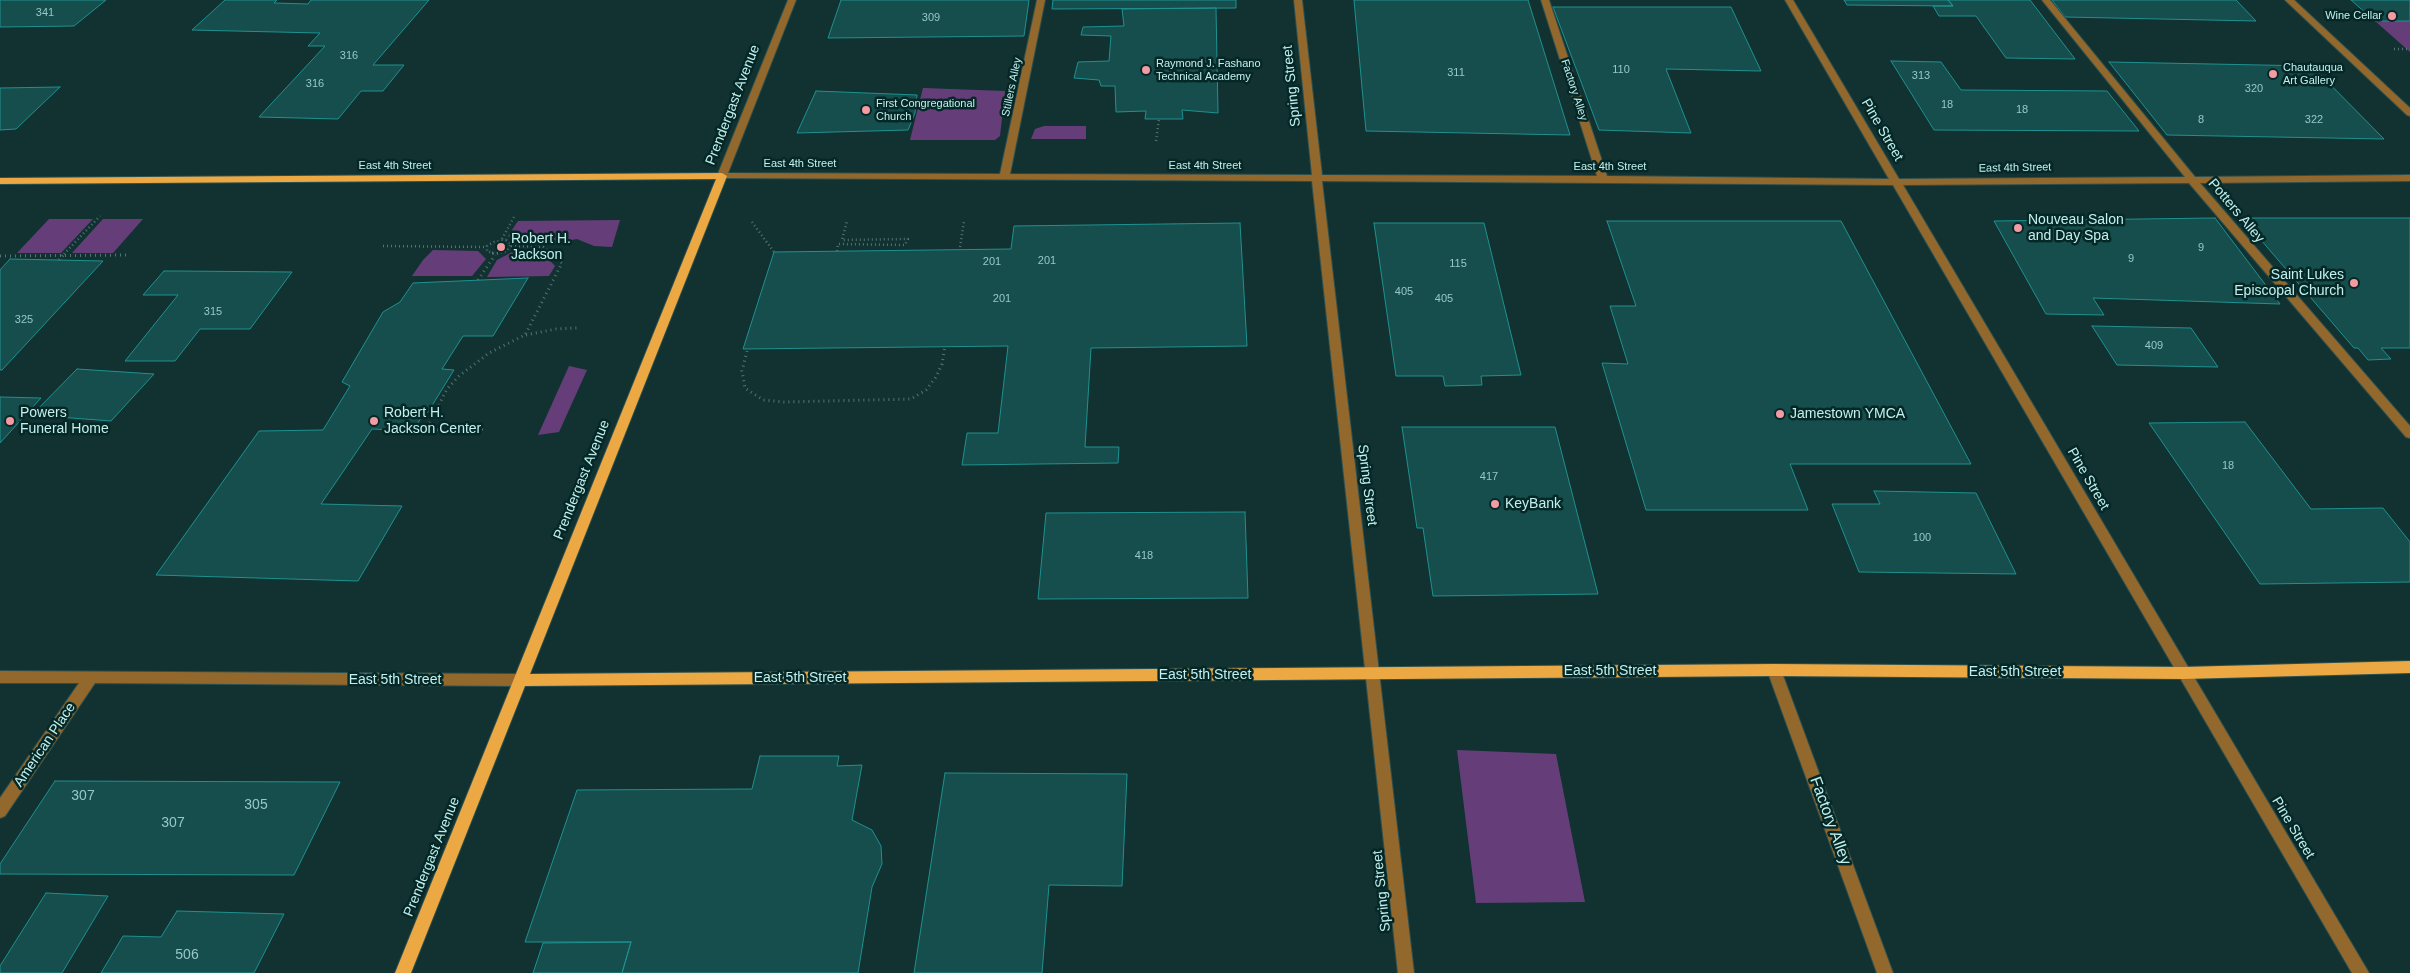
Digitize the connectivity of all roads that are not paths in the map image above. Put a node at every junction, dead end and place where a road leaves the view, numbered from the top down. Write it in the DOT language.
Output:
graph roads {
  1 [pos="792,0"];
  2 [pos="1041,0"];
  3 [pos="1298,0"];
  4 [pos="1544,0"];
  5 [pos="1789,0"];
  6 [pos="2046,0"];
  7 [pos="2289,0"];
  8 [pos="2410,113"];
  9 [pos="722,176"];
  10 [pos="1004,178"];
  11 [pos="1317,178"];
  12 [pos="2410,178"];
  13 [pos="1603,179"];
  14 [pos="2191,179"];
  15 [pos="0,181"];
  16 [pos="1896,182"];
  17 [pos="2410,434"];
  18 [pos="2410,667"];
  19 [pos="1774,670"];
  20 [pos="1374,673"];
  21 [pos="2183,673"];
  22 [pos="0,677"];
  23 [pos="90,678"];
  24 [pos="520,680"];
  25 [pos="0,812"];
  26 [pos="403,973"];
  27 [pos="1406,973"];
  28 [pos="1885,973"];
  29 [pos="2361,973"];
  1 -- 9 [label="street, Prendergast Avenue"];
  2 -- 10 [label="street, Stillers Alley"];
  3 -- 11 [label="street, Spring Street"];
  4 -- 13 [label="street, Factory Alley"];
  5 -- 16 [label="street, Pine Street"];
  6 -- 14 [label="street, Potters Alley"];
  7 -- 8 [label="street"];
  9 -- 10 [label="street, East 4th Street"];
  9 -- 15 [label="main road, East 4th Street"];
  9 -- 24 [label="main road, Prendergast Avenue"];
  10 -- 11 [label="street, East 4th Street"];
  11 -- 13 [label="street, East 4th Street"];
  11 -- 20 [label="street, Spring Street"];
  12 -- 14 [label="street, East 4th Street"];
  13 -- 16 [label="street, East 4th Street"];
  14 -- 16 [label="street, East 4th Street"];
  14 -- 17 [label="street, Potters Alley"];
  16 -- 21 [label="street, Pine Street"];
  18 -- 21 [label="main road, East 5th Street"];
  19 -- 20 [label="main road, East 5th Street"];
  19 -- 21 [label="main road, East 5th Street"];
  19 -- 28 [label="street, Factory Alley"];
  20 -- 24 [label="main road, East 5th Street"];
  20 -- 27 [label="street, Spring Street"];
  21 -- 29 [label="street, Pine Street"];
  22 -- 23 [label="street, East 5th Street"];
  23 -- 24 [label="street, East 5th Street"];
  23 -- 25 [label="street, American Place"];
  24 -- 26 [label="main road, Prendergast Avenue"];
}
